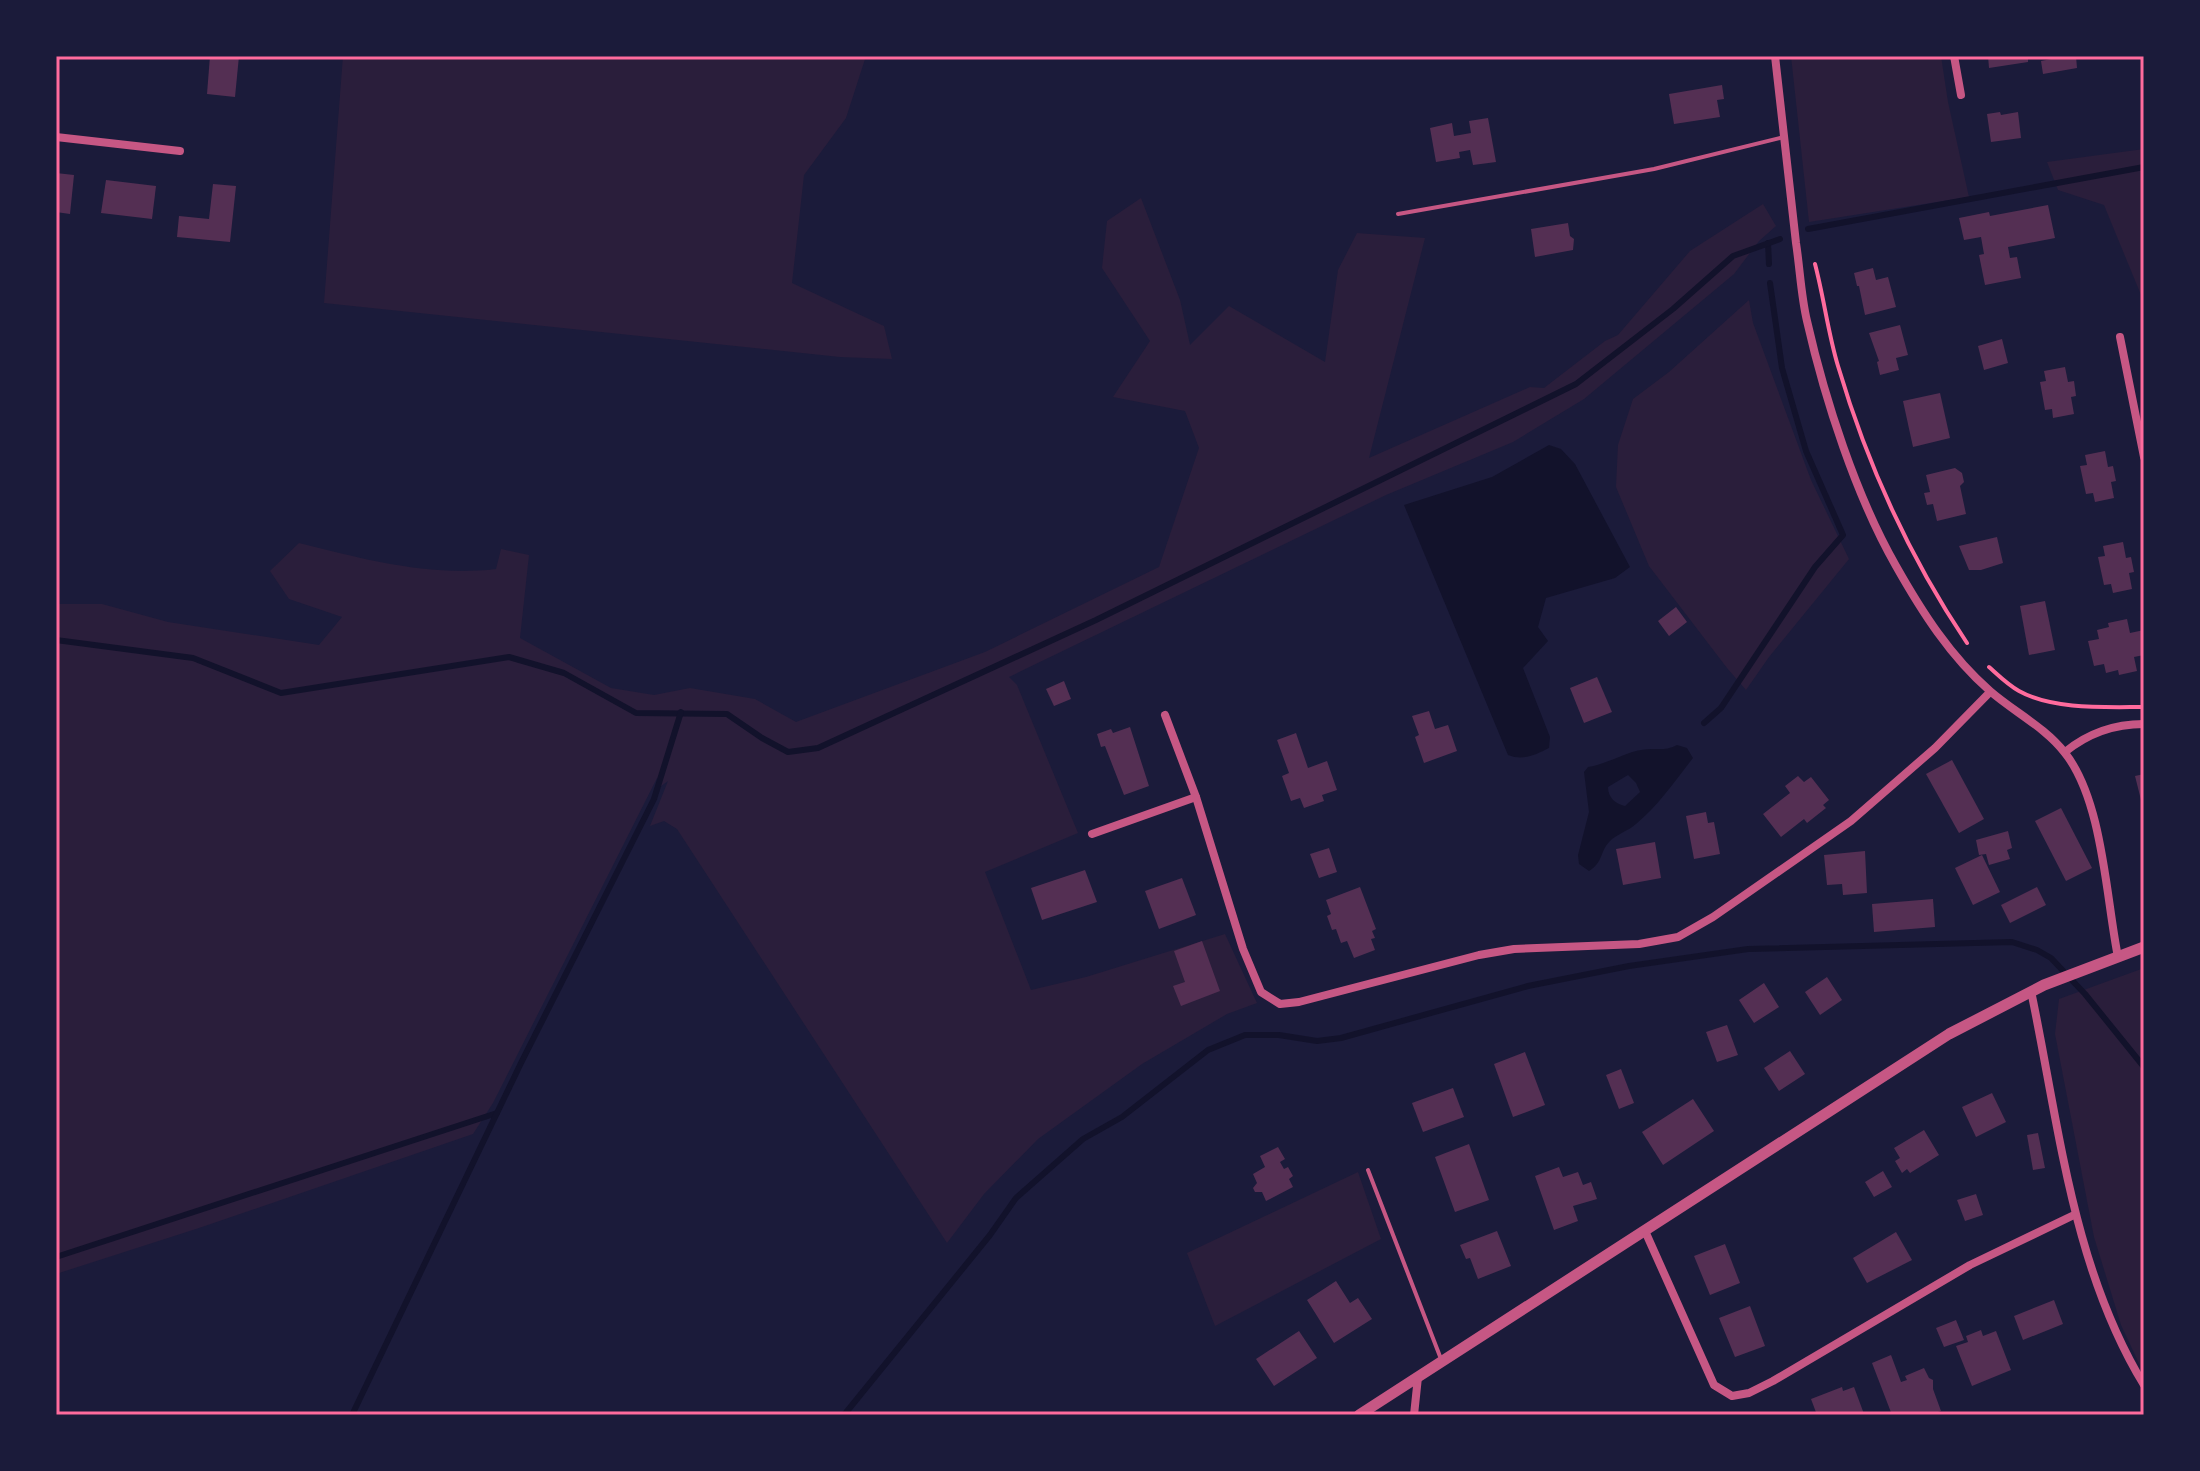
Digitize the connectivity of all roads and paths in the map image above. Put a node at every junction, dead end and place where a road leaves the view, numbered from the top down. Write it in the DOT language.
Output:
graph roads {
  1 [pos="1775,56"];
  2 [pos="1954,56"];
  3 [pos="1961,95"];
  4 [pos="56,137"];
  5 [pos="1784,137"];
  6 [pos="180,151"];
  7 [pos="1398,214"];
  8 [pos="1814,262"];
  9 [pos="2120,337"];
  10 [pos="2144,457"];
  11 [pos="1969,647"];
  12 [pos="1979,658"];
  13 [pos="1990,692"];
  14 [pos="2144,707"];
  15 [pos="1165,715"];
  16 [pos="2144,724"];
  17 [pos="2065,752"];
  18 [pos="1196,797"];
  19 [pos="1092,834"];
  20 [pos="2144,947"];
  21 [pos="2118,957"];
  22 [pos="2031,991"];
  23 [pos="1368,1170"];
  24 [pos="2074,1215"];
  25 [pos="1645,1231"];
  26 [pos="1442,1361"];
  27 [pos="1418,1377"];
  28 [pos="2144,1385"];
  29 [pos="1359,1415"];
  30 [pos="1414,1415"];
  1 -- 5 [label="street"];
  2 -- 3 [label="street"];
  4 -- 6 [label="street"];
  5 -- 7 [label="lane"];
  5 -- 13 [label="street"];
  8 -- 11 [label="path"];
  9 -- 10 [label="street"];
  12 -- 14 [label="path"];
  13 -- 17 [label="street"];
  13 -- 18 [label="street"];
  15 -- 18 [label="street"];
  16 -- 17 [label="street"];
  17 -- 21 [label="street"];
  18 -- 19 [label="street"];
  20 -- 21 [label="street"];
  21 -- 22 [label="street"];
  22 -- 24 [label="street"];
  22 -- 25 [label="street"];
  23 -- 26 [label="lane"];
  24 -- 25 [label="street"];
  24 -- 28 [label="street"];
  25 -- 26 [label="street"];
  26 -- 27 [label="street"];
  27 -- 29 [label="street"];
  27 -- 30 [label="street"];
}
